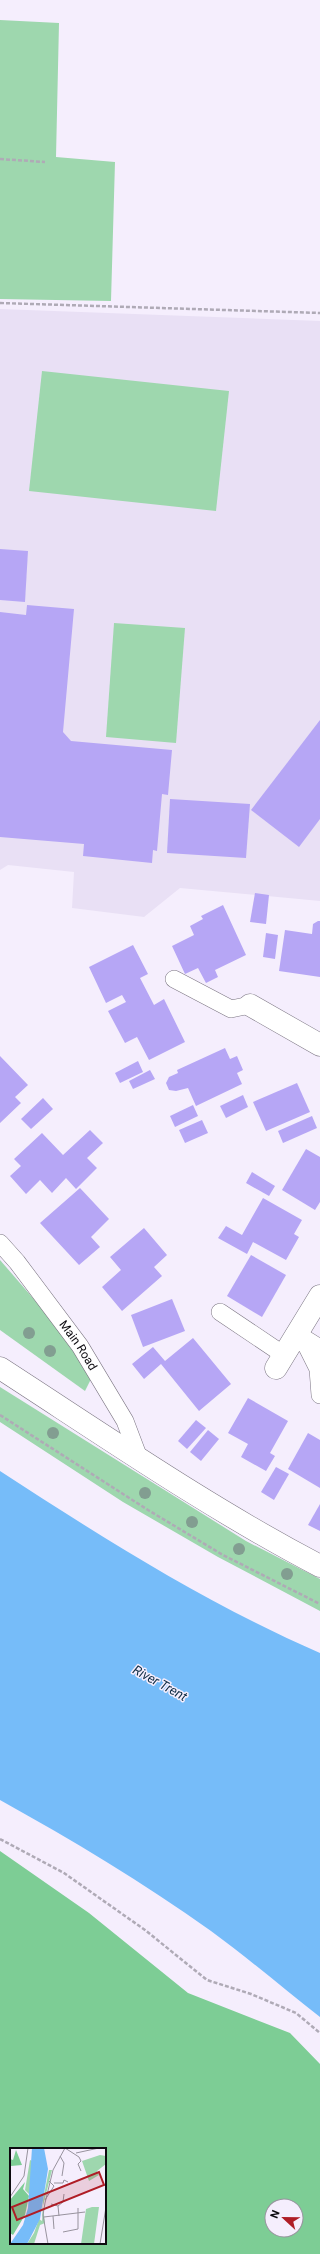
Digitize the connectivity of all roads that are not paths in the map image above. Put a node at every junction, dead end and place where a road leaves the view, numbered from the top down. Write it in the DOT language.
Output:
graph roads {
  1 [pos="174,978"];
  2 [pos="250,1005"];
  3 [pos="320,1045"];
  4 [pos="0,1243"];
  5 [pos="320,1296"];
  6 [pos="220,1312"];
  7 [pos="307,1342"];
  8 [pos="280,1362"];
  9 [pos="0,1368"];
  10 [pos="320,1395"];
  11 [pos="139,1458"];
  12 [pos="320,1566"];
  1 -- 2 [label="lane"];
  2 -- 3 [label="street"];
  4 -- 11 [label="lane, Main Road"];
  5 -- 7 [label="street"];
  6 -- 8 [label="lane"];
  7 -- 8 [label="street"];
  7 -- 10 [label="lane"];
  9 -- 11 [label="street"];
  11 -- 12 [label="street"];
}
